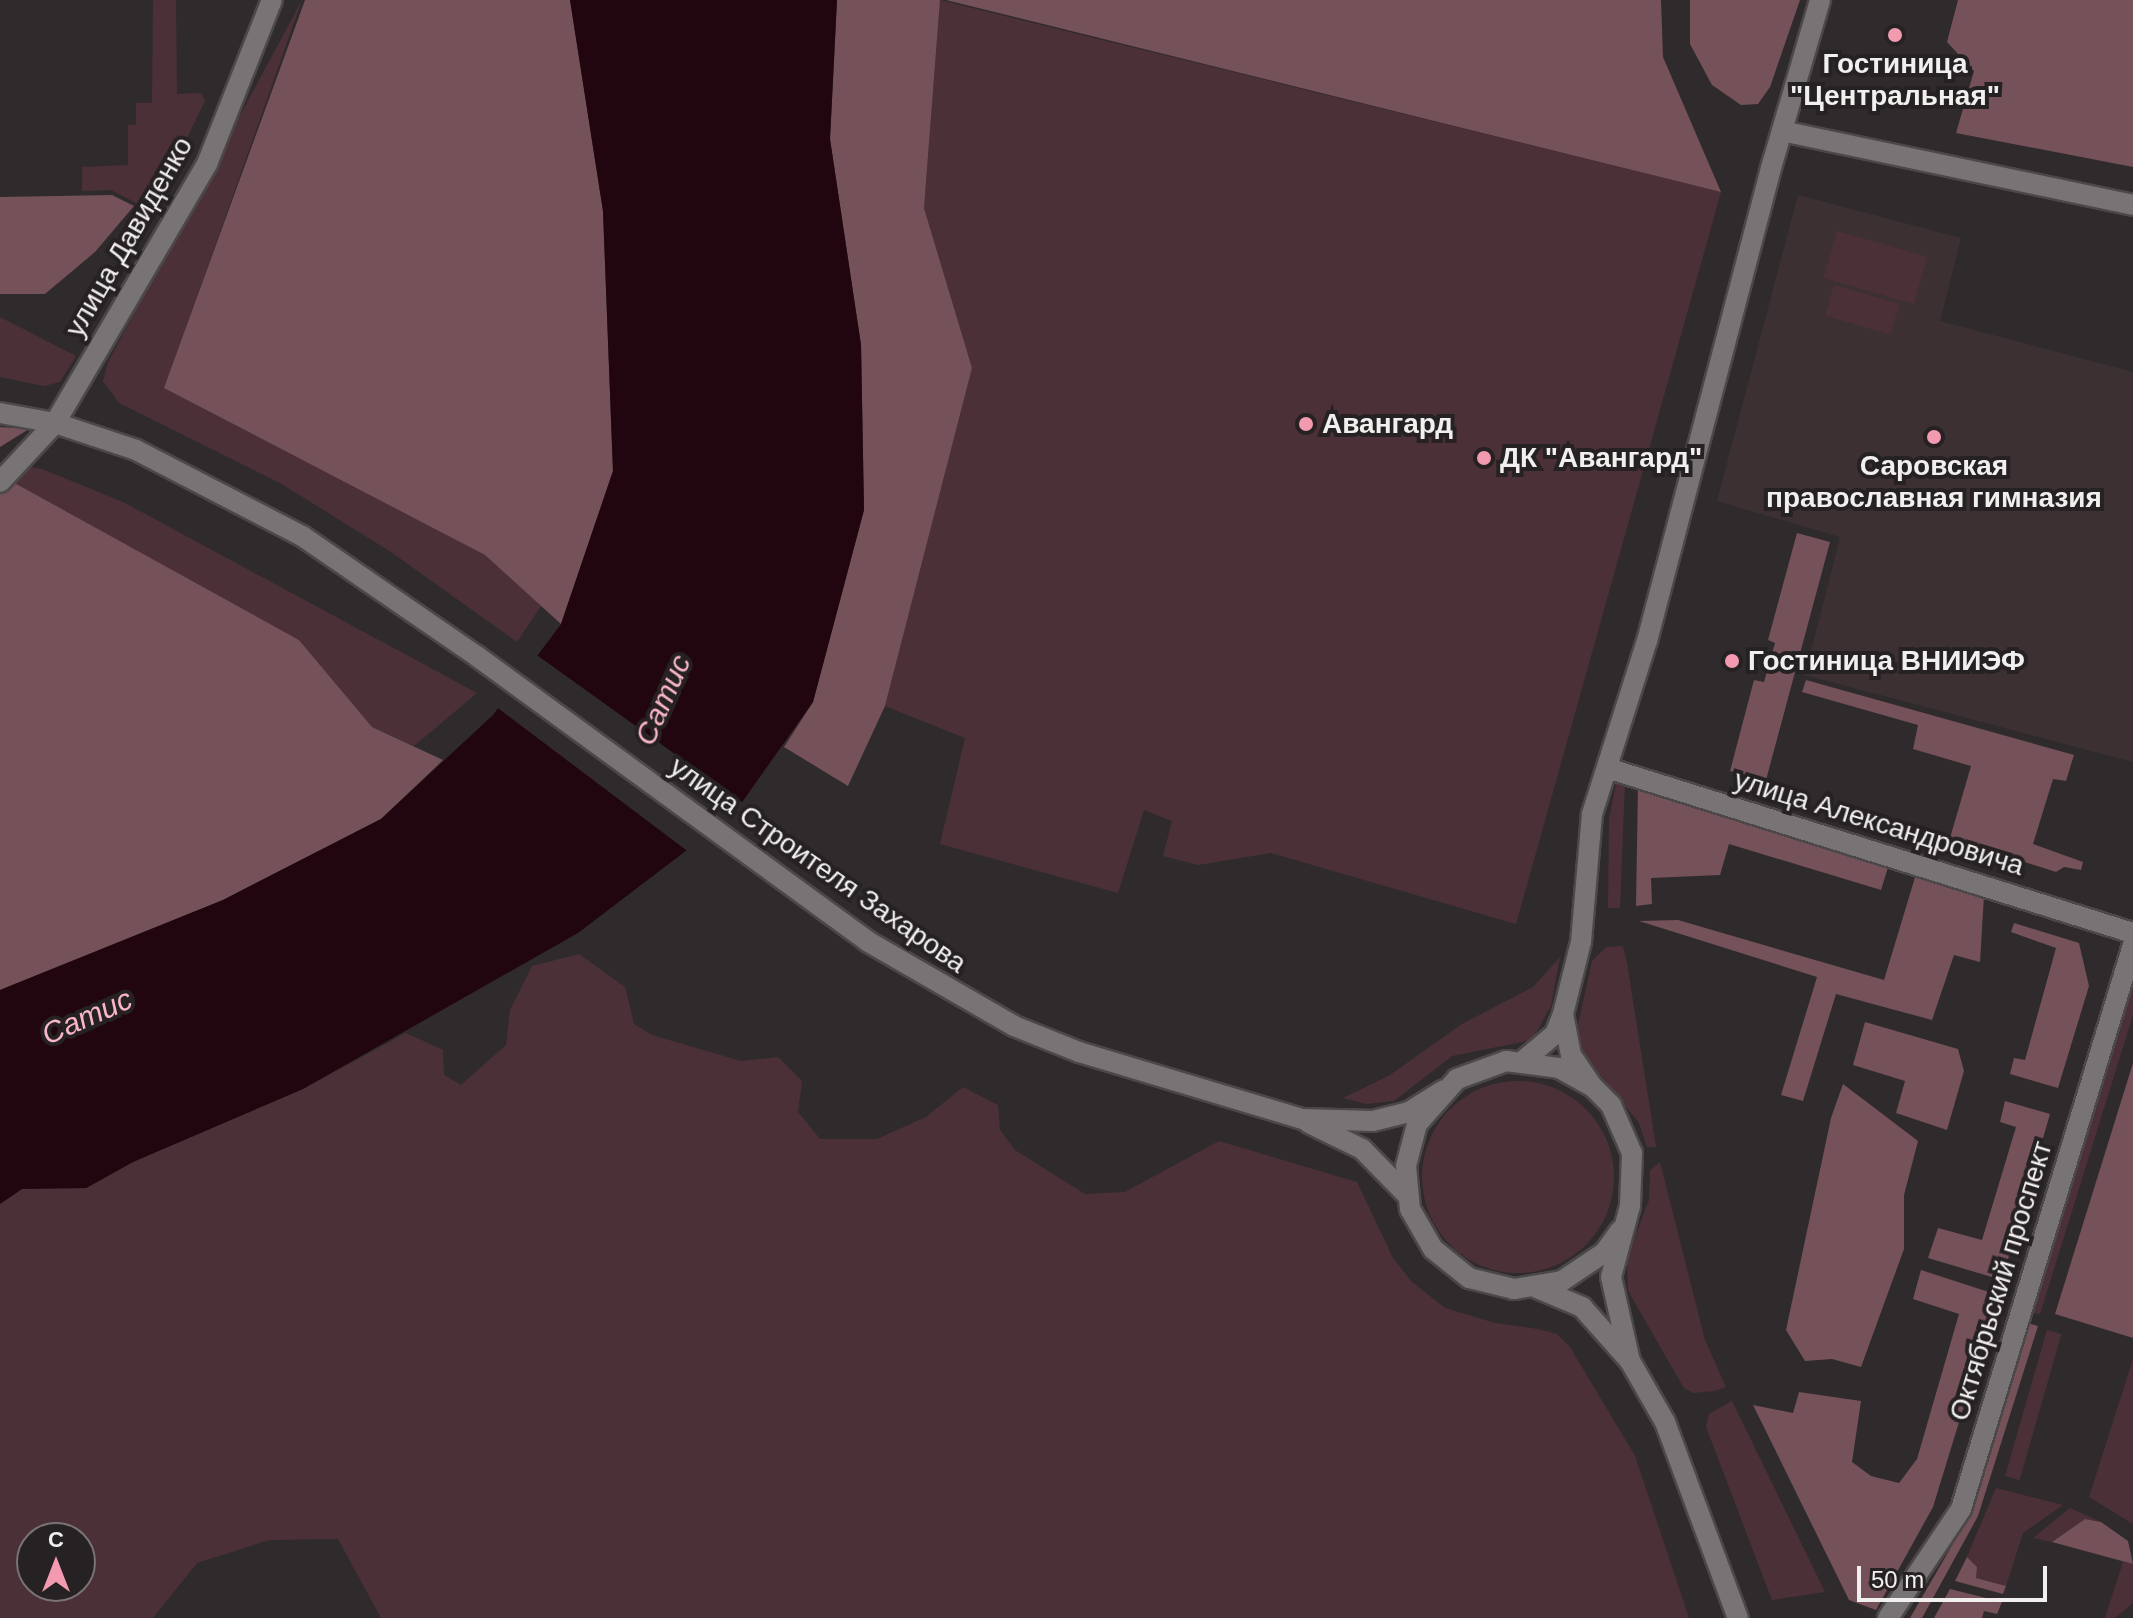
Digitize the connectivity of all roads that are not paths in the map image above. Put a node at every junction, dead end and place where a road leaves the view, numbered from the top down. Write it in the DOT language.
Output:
graph roads {
  1 [pos="272,0"];
  2 [pos="1818,8"];
  3 [pos="1782,131"];
  4 [pos="2133,205"];
  5 [pos="0,413"];
  6 [pos="55,423"];
  7 [pos="0,482"];
  8 [pos="1607,768"];
  9 [pos="2133,933"];
  10 [pos="2133,945"];
  11 [pos="1563,1014"];
  12 [pos="1523,1061"];
  13 [pos="1592,1086"];
  14 [pos="1444,1090"];
  15 [pos="1302,1119"];
  16 [pos="1410,1209"];
  17 [pos="1620,1231"];
  18 [pos="1537,1288"];
  19 [pos="1630,1361"];
  20 [pos="1738,1618"];
  21 [pos="1888,1618"];
  1 -- 6 [label="street, улица Давиденко"];
  2 -- 3 [label="street"];
  3 -- 4 [label="street"];
  3 -- 8 [label="street"];
  5 -- 6 [label="street, улица Строителя Захарова"];
  6 -- 7 [label="street, улица Давиденко"];
  6 -- 15 [label="street, улица Строителя Захарова"];
  8 -- 9 [label="street, улица Александровича"];
  8 -- 11 [label="street"];
  10 -- 21 [label="street, Октябрьский проспект"];
  11 -- 12 [label="street"];
  11 -- 13 [label="street"];
  12 -- 13 [label="street"];
  12 -- 14 [label="street"];
  13 -- 17 [label="street"];
  14 -- 15 [label="street, улица Строителя Захарова"];
  14 -- 16 [label="street"];
  15 -- 16 [label="street, улица Строителя Захарова"];
  16 -- 18 [label="street"];
  17 -- 18 [label="street"];
  17 -- 19 [label="street"];
  18 -- 19 [label="street"];
  19 -- 20 [label="street"];
}
